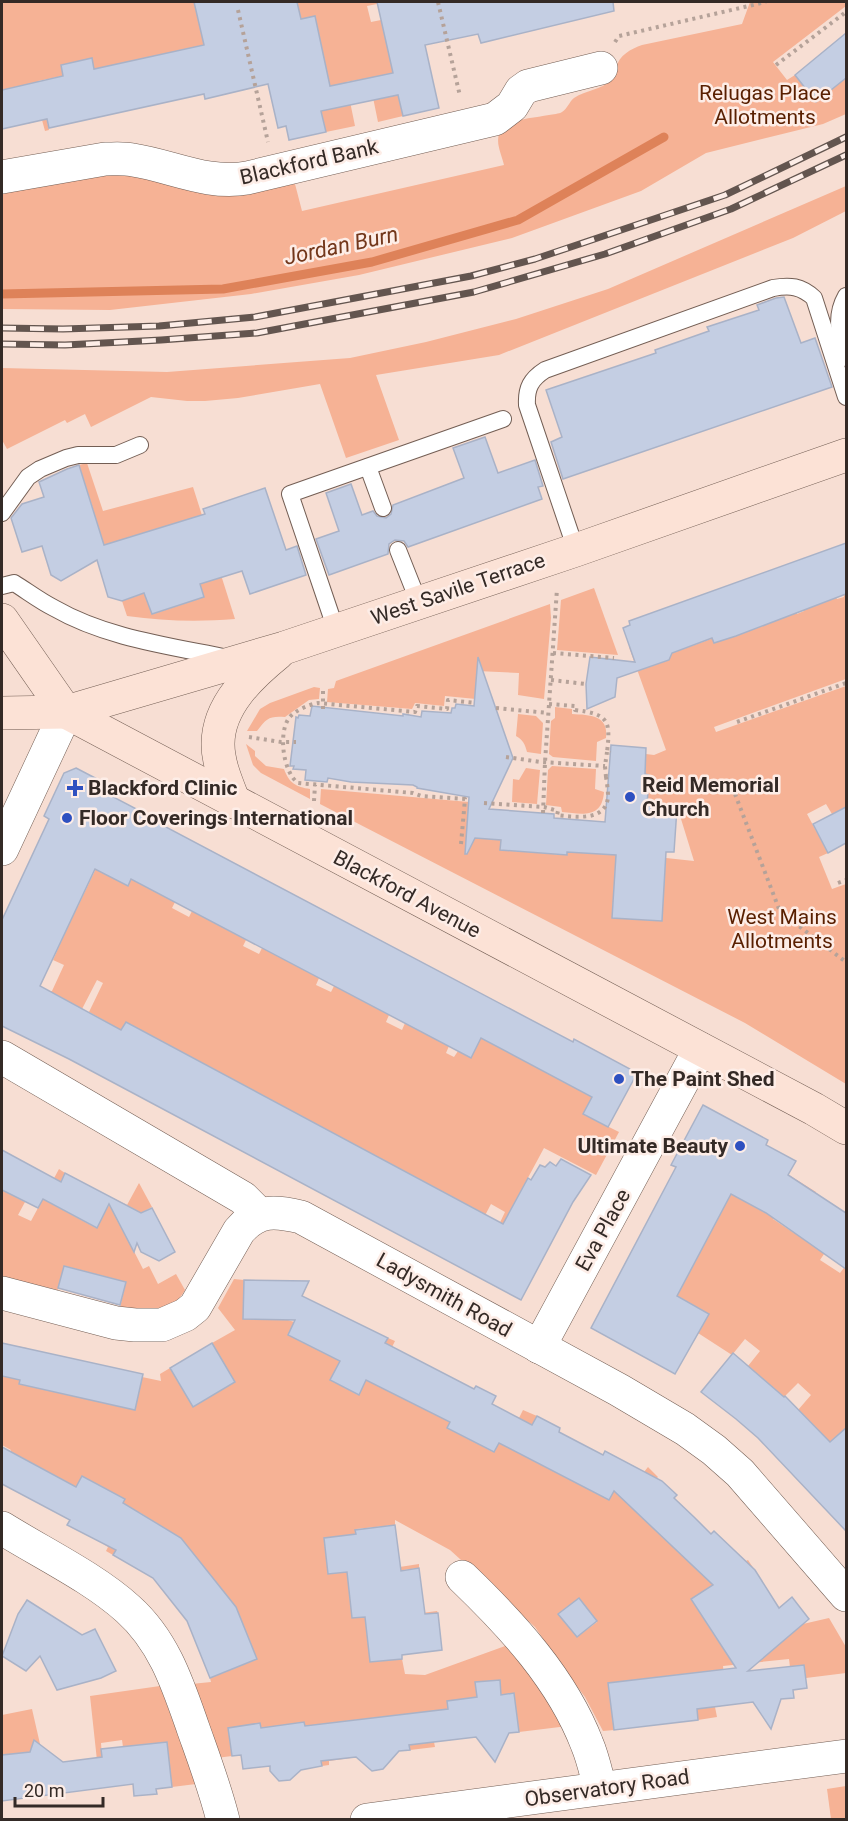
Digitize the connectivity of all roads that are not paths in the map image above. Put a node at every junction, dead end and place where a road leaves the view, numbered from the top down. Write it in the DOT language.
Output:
graph roads {
  1 [pos="601,68"];
  2 [pos="2,177"];
  3 [pos="846,296"];
  4 [pos="846,358"];
  5 [pos="846,398"];
  6 [pos="503,419"];
  7 [pos="140,445"];
  8 [pos="846,455"];
  9 [pos="368,467"];
  10 [pos="383,508"];
  11 [pos="2,513"];
  12 [pos="398,550"];
  13 [pos="568,553"];
  14 [pos="2,586"];
  15 [pos="419,603"];
  16 [pos="2,620"];
  17 [pos="336,630"];
  18 [pos="284,648"];
  19 [pos="240,660"];
  20 [pos="66,712"];
  21 [pos="2,713"];
  22 [pos="234,802"];
  23 [pos="2,849"];
  24 [pos="700,1049"];
  25 [pos="2,1057"];
  26 [pos="846,1128"];
  27 [pos="259,1214"];
  28 [pos="2,1293"];
  29 [pos="539,1347"];
  30 [pos="2,1528"];
  31 [pos="462,1577"];
  32 [pos="846,1594"];
  33 [pos="846,1756"];
  34 [pos="600,1788"];
  35 [pos="223,1820"];
  36 [pos="367,1820"];
  1 -- 2 [label="street, Blackford Bank"];
  3 -- 4 [label="lane"];
  5 -- 13 [label="lane"];
  6 -- 9 [label="lane"];
  7 -- 11 [label="lane"];
  8 -- 13 [label="street, West Savile Terrace"];
  9 -- 10 [label="lane"];
  9 -- 17 [label="lane"];
  12 -- 15 [label="lane"];
  13 -- 15 [label="street, West Savile Terrace"];
  14 -- 19 [label="lane"];
  15 -- 17 [label="street, West Savile Terrace"];
  16 -- 20 [label="street, Blackford Avenue"];
  17 -- 18 [label="street, West Savile Terrace"];
  18 -- 19 [label="street, West Savile Terrace"];
  18 -- 22 [label="street"];
  19 -- 20 [label="street, West Savile Terrace"];
  20 -- 21 [label="street"];
  20 -- 22 [label="street, Blackford Avenue"];
  20 -- 23 [label="street"];
  22 -- 24 [label="street, Blackford Avenue"];
  24 -- 26 [label="street, Blackford Avenue"];
  24 -- 29 [label="street, Eva Place"];
  25 -- 27 [label="street"];
  27 -- 28 [label="street"];
  27 -- 29 [label="street, Ladysmith Road"];
  29 -- 32 [label="street, Ladysmith Road"];
  30 -- 35 [label="street"];
  31 -- 34 [label="street"];
  33 -- 34 [label="street, Observatory Road"];
  34 -- 36 [label="street, Observatory Road"];
}
